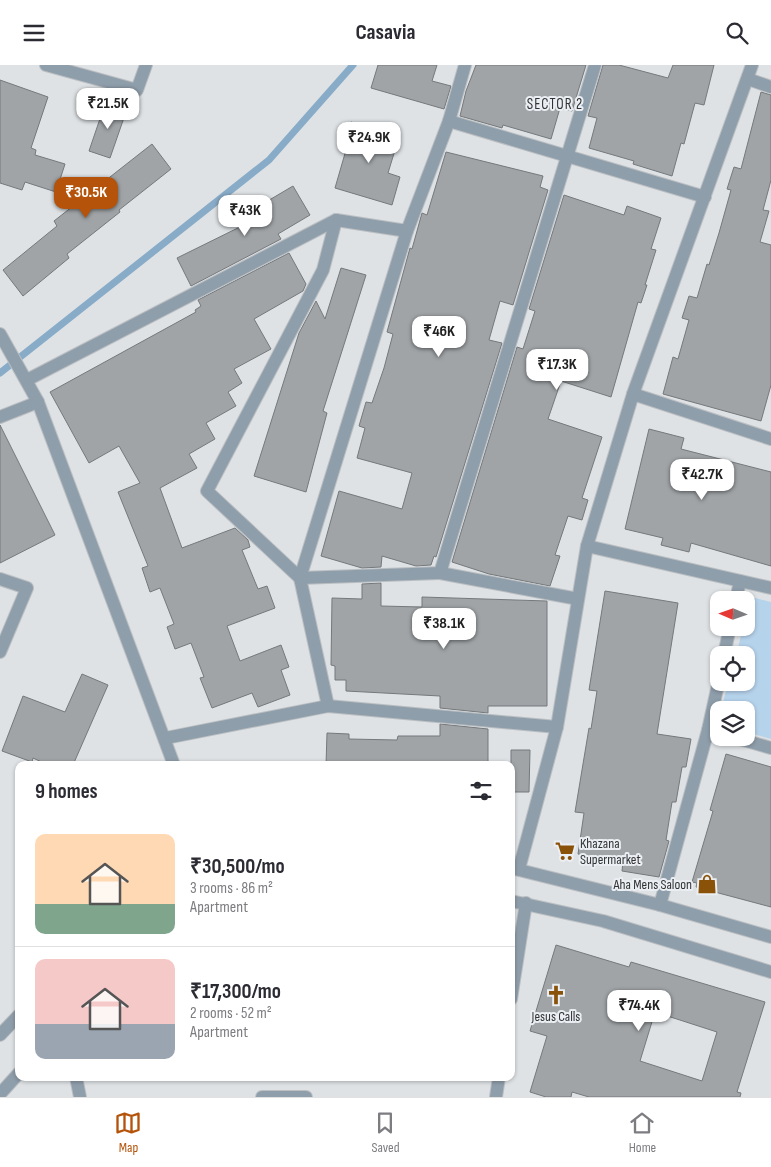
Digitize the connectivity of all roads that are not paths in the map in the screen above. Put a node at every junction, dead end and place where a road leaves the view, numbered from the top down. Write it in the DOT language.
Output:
graph roads {
  1 [pos="46,65"];
  2 [pos="146,65"];
  3 [pos="465,65"];
  4 [pos="595,65"];
  5 [pos="752,65"];
  6 [pos="748,79"];
  7 [pos="771,87"];
  8 [pos="449,121"];
  9 [pos="568,157"];
  10 [pos="705,197"];
  11 [pos="336,221"];
  12 [pos="407,231"];
  13 [pos="0,334"];
  14 [pos="28,380"];
  15 [pos="633,394"];
  16 [pos="38,402"];
  17 [pos="0,417"];
  18 [pos="771,438"];
  19 [pos="587,546"];
  20 [pos="440,573"];
  21 [pos="300,578"];
  22 [pos="0,579"];
  23 [pos="740,581"];
  24 [pos="771,588"];
  25 [pos="738,591"];
  26 [pos="578,599"];
  27 [pos="0,652"];
  28 [pos="328,706"];
  29 [pos="556,727"];
  30 [pos="166,738"];
  31 [pos="710,742"];
  32 [pos="755,743"];
  33 [pos="771,748"];
  34 [pos="173,761"];
  35 [pos="515,869"];
  36 [pos="515,902"];
  37 [pos="526,903"];
  38 [pos="660,905"];
  39 [pos="771,937"];
  40 [pos="771,972"];
  41 [pos="515,973"];
  42 [pos="15,1019"];
  43 [pos="0,1035"];
  44 [pos="15,1077"];
  45 [pos="77,1081"];
  46 [pos="498,1081"];
  47 [pos="0,1094"];
  48 [pos="80,1097"];
  49 [pos="262,1097"];
  50 [pos="299,1097"];
  51 [pos="306,1097"];
  52 [pos="496,1097"];
  1 -- 2 [label="street"];
  3 -- 8 [label="street"];
  4 -- 9 [label="street"];
  5 -- 6 [label="street"];
  6 -- 7 [label="street"];
  6 -- 10 [label="street"];
  8 -- 9 [label="street"];
  8 -- 12 [label="street"];
  9 -- 10 [label="street"];
  9 -- 20 [label="street"];
  10 -- 15 [label="street"];
  11 -- 12 [label="street"];
  11 -- 14 [label="street"];
  11 -- 21 [label="street"];
  12 -- 21 [label="street"];
  13 -- 14 [label="street"];
  14 -- 16 [label="street"];
  15 -- 18 [label="street"];
  15 -- 19 [label="street"];
  16 -- 17 [label="street"];
  16 -- 30 [label="street"];
  19 -- 23 [label="street"];
  19 -- 26 [label="street"];
  20 -- 21 [label="street"];
  20 -- 26 [label="street"];
  21 -- 28 [label="street"];
  22 -- 27 [label="street"];
  23 -- 24 [label="street"];
  23 -- 25 [label="street"];
  26 -- 29 [label="street"];
  28 -- 29 [label="street"];
  28 -- 30 [label="street"];
  29 -- 35 [label="street"];
  30 -- 34 [label="street"];
  31 -- 38 [label="street"];
  32 -- 33 [label="street"];
  35 -- 38 [label="street"];
  36 -- 37 [label="street"];
  37 -- 40 [label="street"];
  37 -- 41 [label="street"];
  38 -- 39 [label="street"];
  42 -- 43 [label="street"];
  44 -- 47 [label="street"];
  45 -- 48 [label="street"];
  46 -- 52 [label="street"];
  49 -- 50 [label="street"];
  50 -- 51 [label="street"];
}
